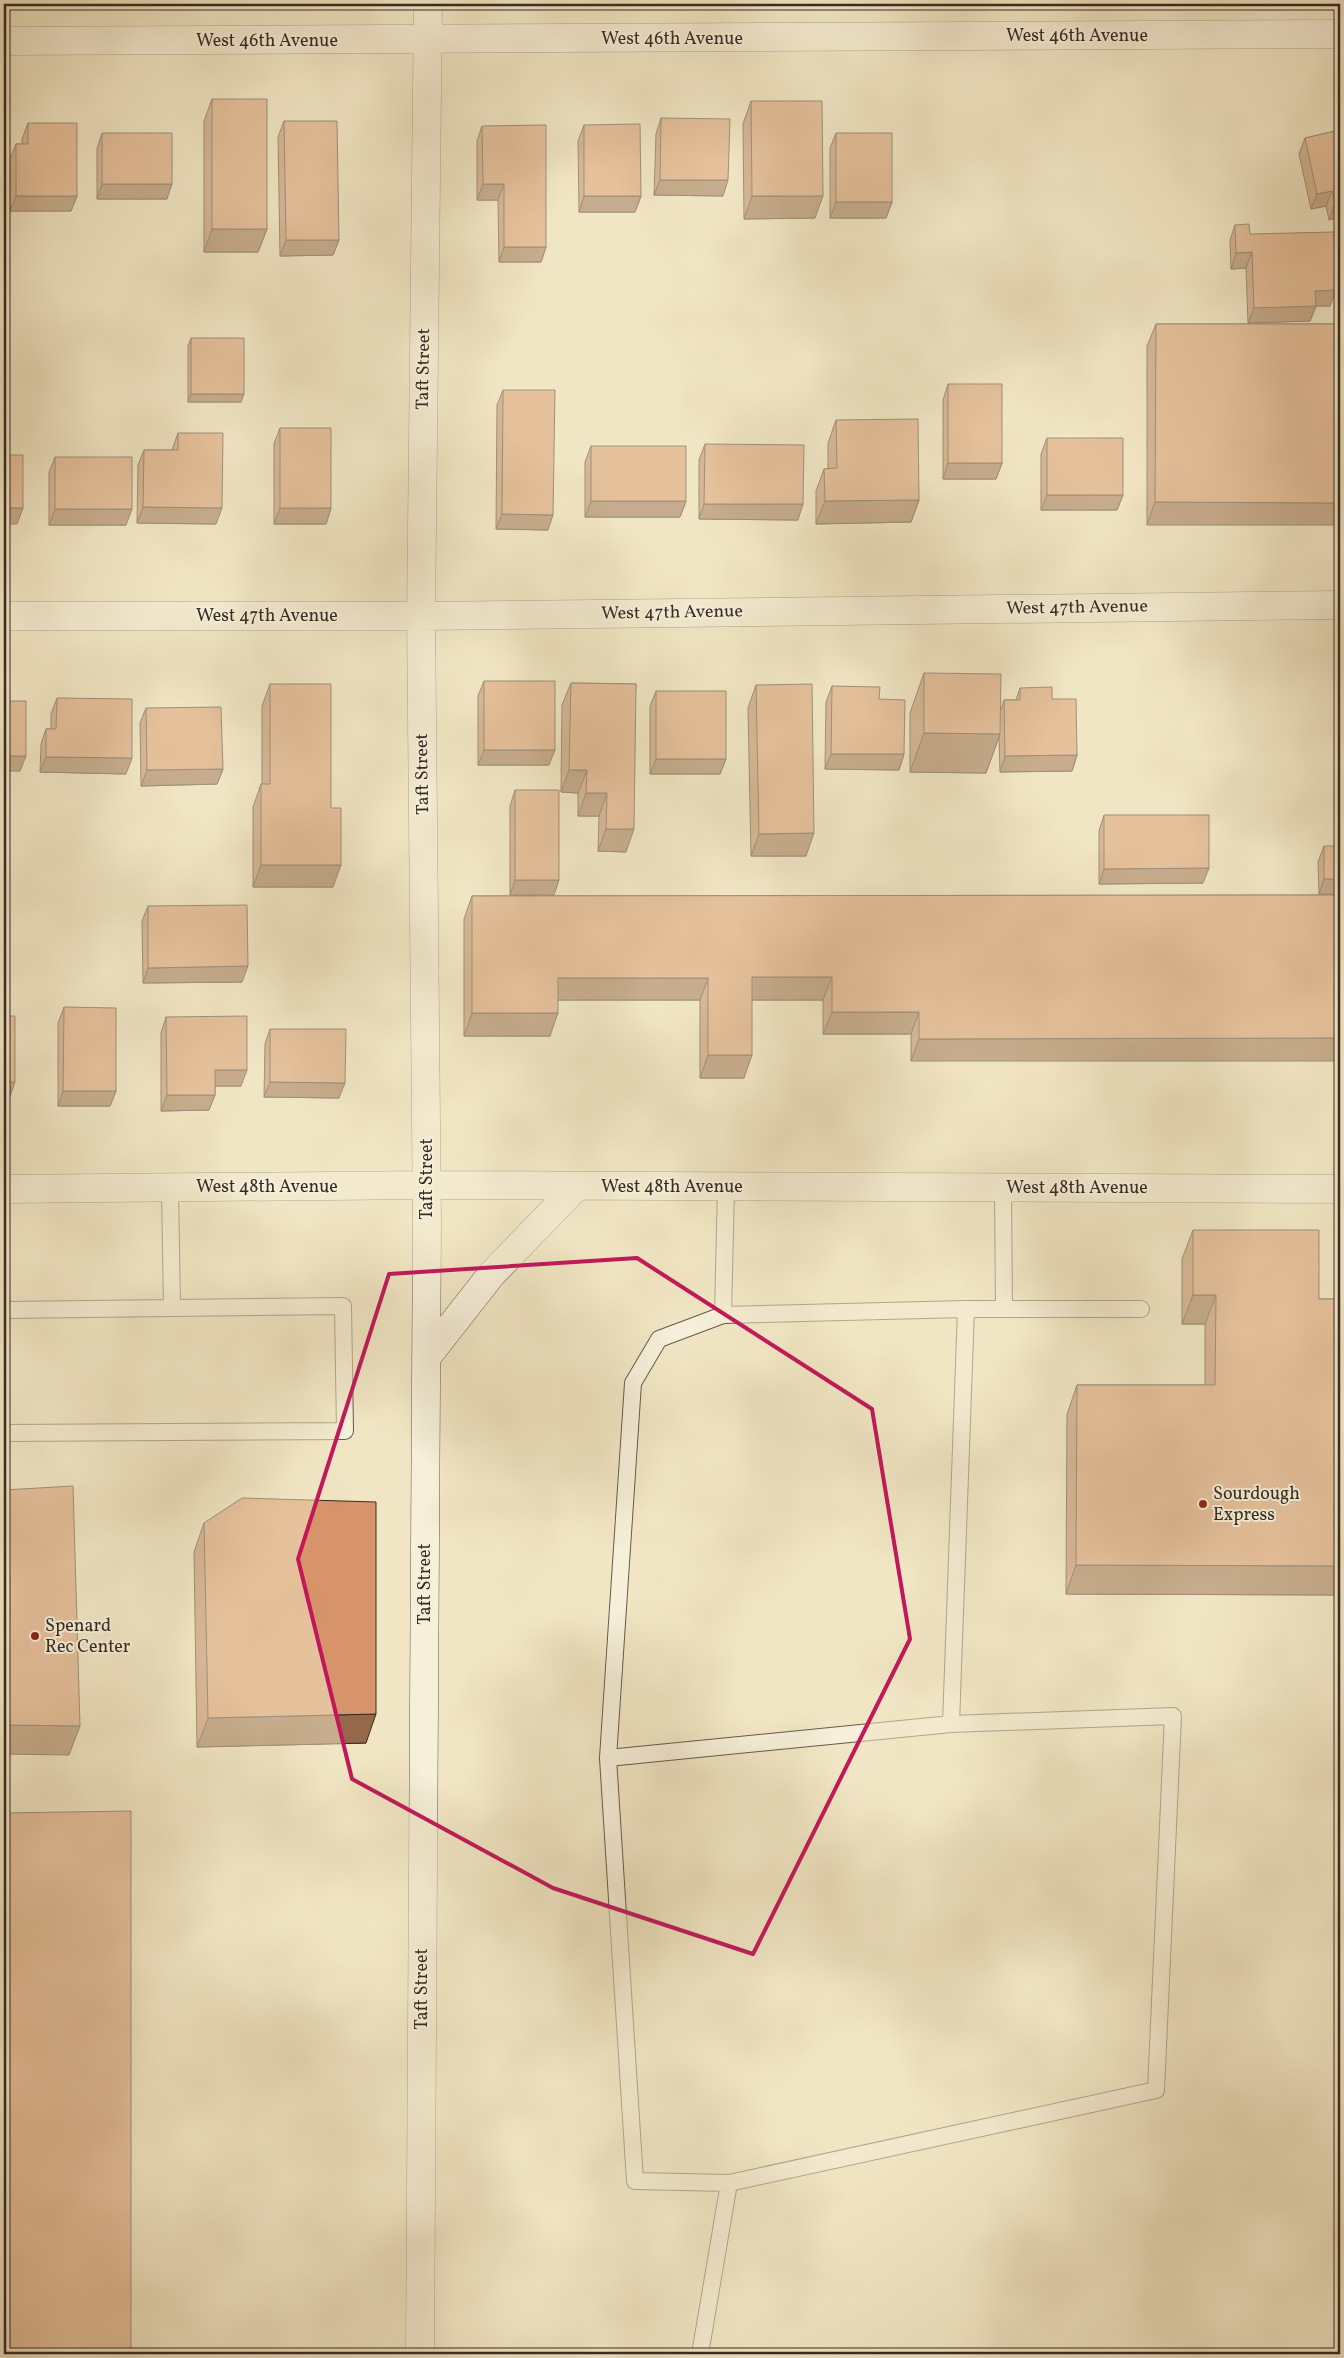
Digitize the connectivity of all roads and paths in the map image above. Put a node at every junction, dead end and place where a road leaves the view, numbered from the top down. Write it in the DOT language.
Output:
graph roads {
  1 [pos="428,4"];
  2 [pos="1340,34"];
  3 [pos="429,40"];
  4 [pos="4,41"];
  5 [pos="1340,605"];
  6 [pos="4,616"];
  7 [pos="421,616"];
  8 [pos="427,1186"];
  9 [pos="577,1186"];
  10 [pos="170,1187"];
  11 [pos="726,1187"];
  12 [pos="1003,1188"];
  13 [pos="4,1189"];
  14 [pos="1340,1189"];
  15 [pos="172,1308"];
  16 [pos="966,1309"];
  17 [pos="4,1310"];
  18 [pos="1004,1310"];
  19 [pos="1142,1310"];
  20 [pos="723,1315"];
  21 [pos="426,1358"];
  22 [pos="4,1433"];
  23 [pos="951,1724"];
  24 [pos="608,1758"];
  25 [pos="728,2183"];
  26 [pos="420,2354"];
  27 [pos="700,2354"];
  1 -- 3 [label="street, Taft Street"];
  2 -- 3 [label="street, West 46th Avenue"];
  3 -- 4 [label="street, West 46th Avenue"];
  3 -- 7 [label="street, Taft Street"];
  5 -- 7 [label="street, West 47th Avenue"];
  6 -- 7 [label="street, West 47th Avenue"];
  7 -- 8 [label="street, Taft Street"];
  8 -- 9 [label="street, West 48th Avenue"];
  8 -- 10 [label="street, West 48th Avenue"];
  8 -- 21 [label="street, Taft Street"];
  9 -- 11 [label="street, West 48th Avenue"];
  9 -- 21 [label="street"];
  10 -- 13 [label="street, West 48th Avenue"];
  10 -- 15 [label="lane"];
  11 -- 12 [label="street, West 48th Avenue"];
  11 -- 20 [label="lane"];
  12 -- 14 [label="street, West 48th Avenue"];
  12 -- 18 [label="lane"];
  15 -- 17 [label="lane"];
  15 -- 22 [label="lane"];
  16 -- 18 [label="lane"];
  16 -- 20 [label="lane"];
  16 -- 23 [label="lane"];
  18 -- 19 [label="lane"];
  20 -- 24 [label="lane"];
  21 -- 26 [label="street, Taft Street"];
  23 -- 24 [label="lane"];
  23 -- 25 [label="lane"];
  24 -- 25 [label="lane"];
  25 -- 27 [label="lane"];
}
